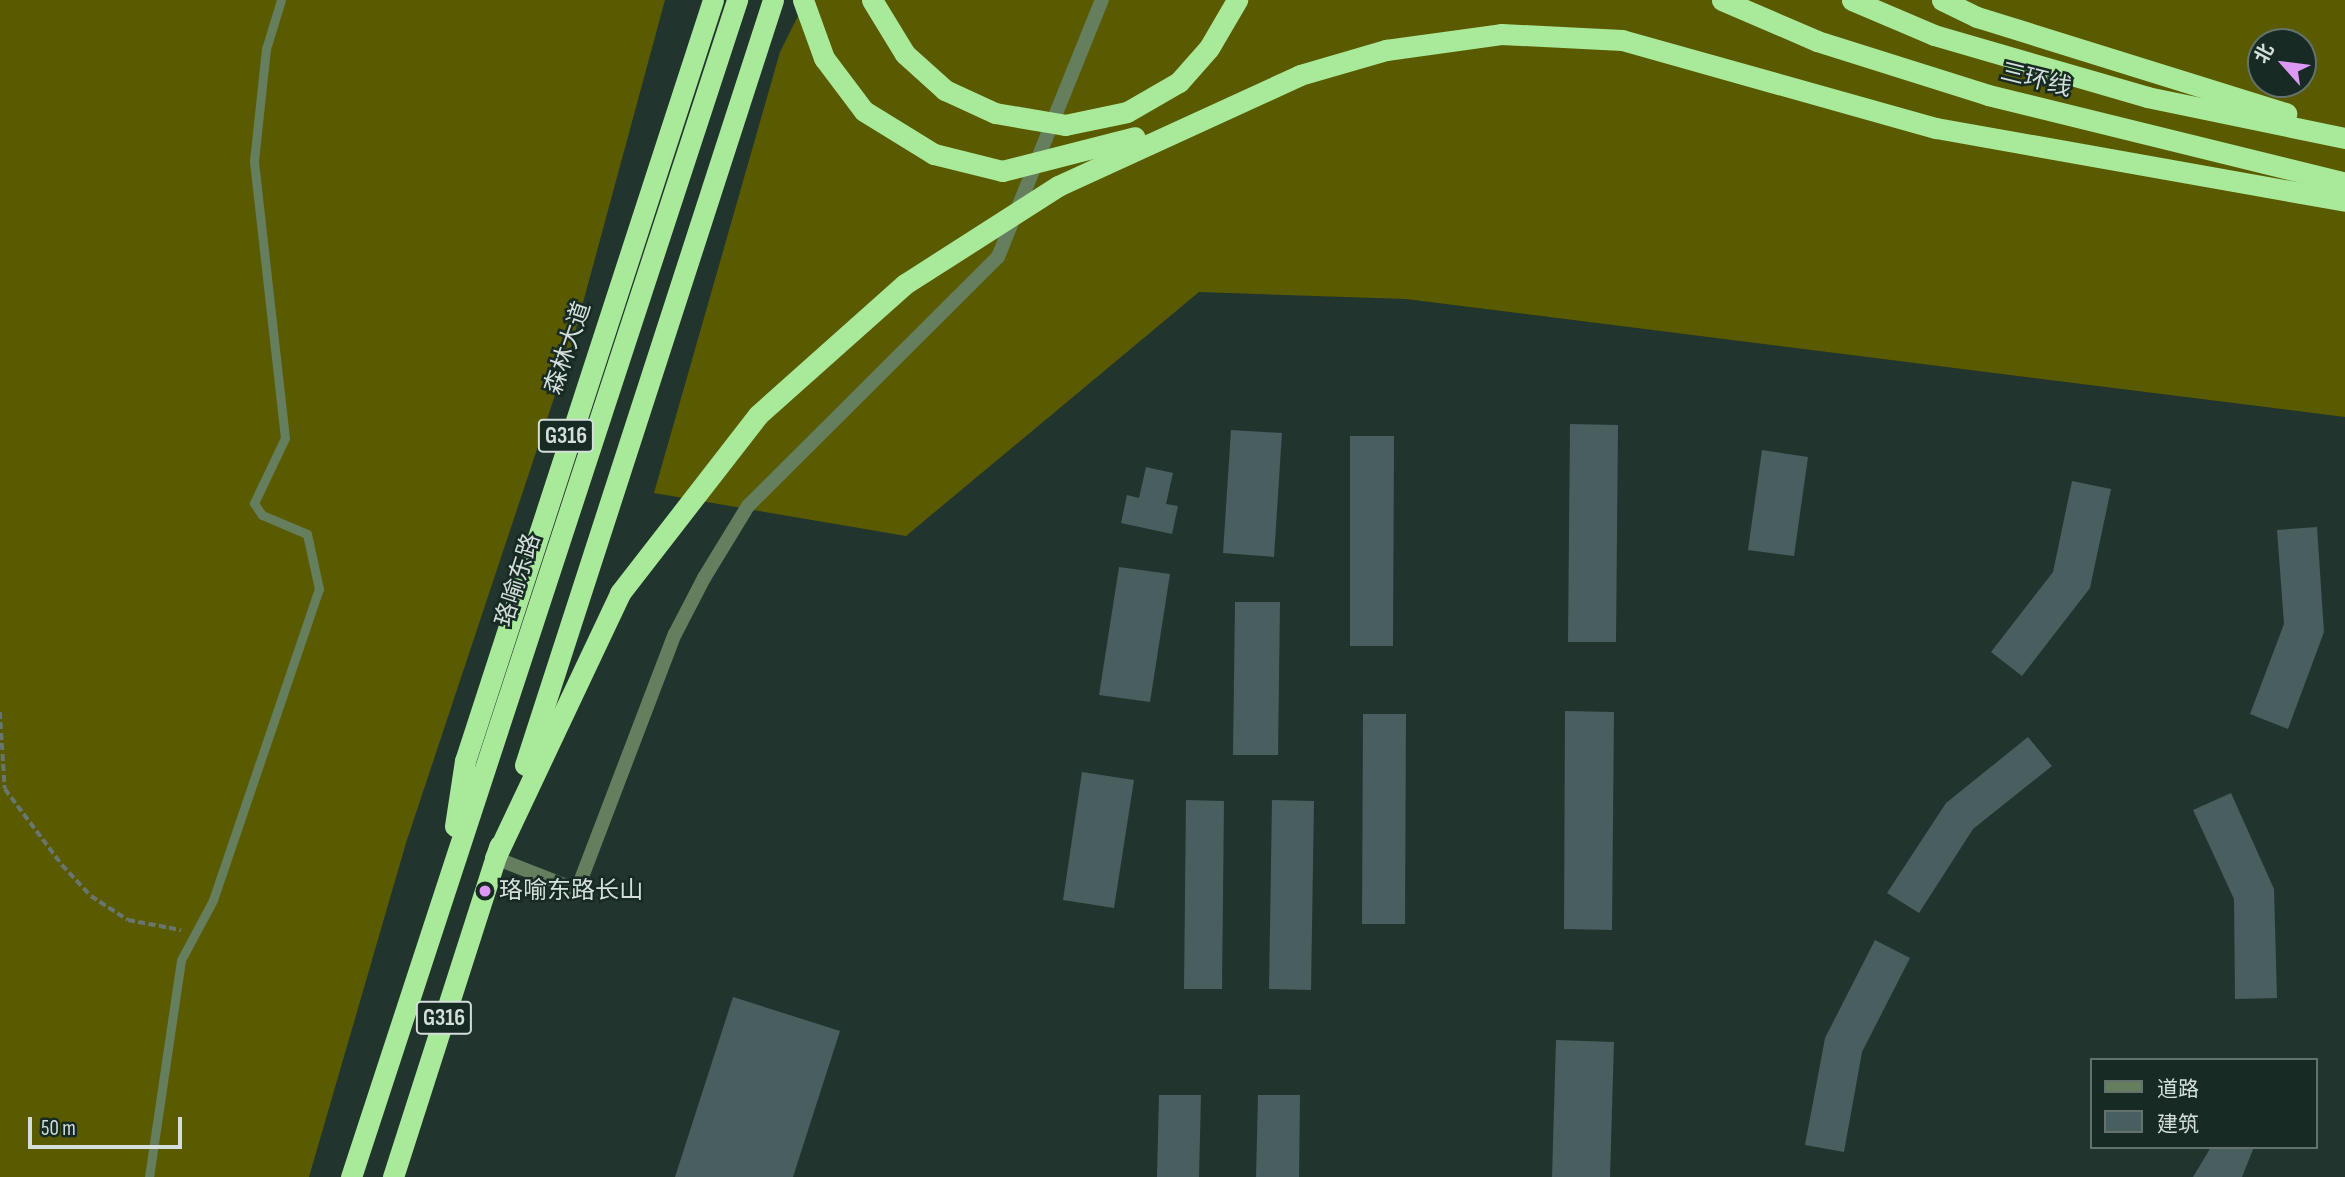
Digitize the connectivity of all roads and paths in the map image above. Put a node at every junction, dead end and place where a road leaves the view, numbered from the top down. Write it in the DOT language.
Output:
graph roads {
  1 [pos="281,0"];
  2 [pos="711,0"];
  3 [pos="737,0"];
  4 [pos="773,0"];
  5 [pos="803,0"];
  6 [pos="872,0"];
  7 [pos="1102,0"];
  8 [pos="1237,0"];
  9 [pos="1722,0"];
  10 [pos="1852,0"];
  11 [pos="1942,0"];
  12 [pos="1300,75"];
  13 [pos="2345,131"];
  14 [pos="2345,138"];
  15 [pos="2345,183"];
  16 [pos="672,189"];
  17 [pos="2345,201"];
  18 [pos="0,712"];
  19 [pos="495,858"];
  20 [pos="448,880"];
  21 [pos="194,932"];
  22 [pos="149,1177"];
  23 [pos="351,1177"];
  24 [pos="393,1177"];
  1 -- 21 [label="lane"];
  2 -- 16 [label="highway"];
  2 -- 20 [label="highway, 森林大道 / G316"];
  3 -- 16 [label="highway, 珞喻东路 / G316"];
  4 -- 19 [label="highway, G316"];
  5 -- 12 [label="highway"];
  6 -- 8 [label="highway"];
  7 -- 19 [label="street"];
  9 -- 15 [label="highway, 三环线"];
  10 -- 14 [label="highway, 三环线"];
  11 -- 13 [label="highway"];
  12 -- 17 [label="highway"];
  12 -- 19 [label="highway"];
  16 -- 20 [label="highway, 珞喻东路 / G316"];
  18 -- 21 [label="path"];
  19 -- 24 [label="highway, G316"];
  20 -- 23 [label="highway, 珞喻东路 / G316"];
  21 -- 22 [label="lane"];
}
